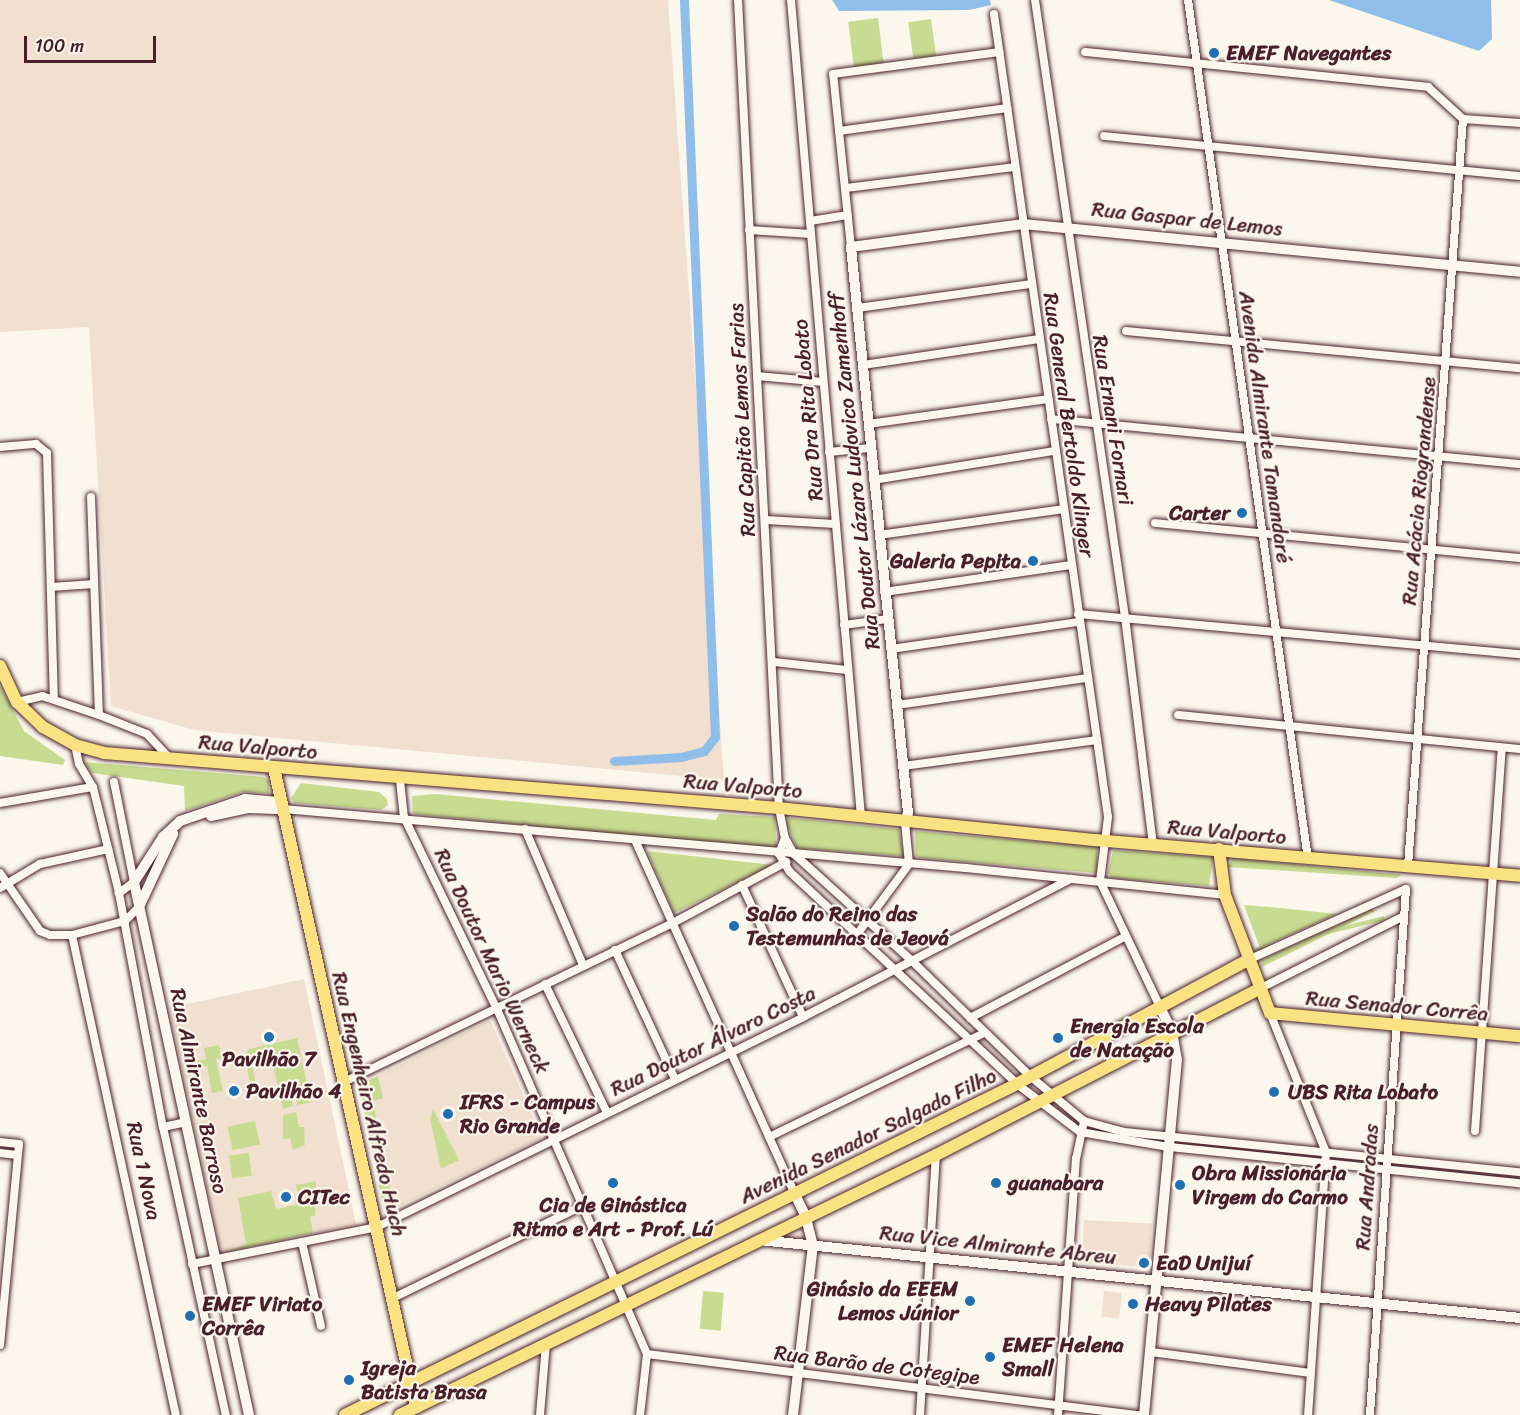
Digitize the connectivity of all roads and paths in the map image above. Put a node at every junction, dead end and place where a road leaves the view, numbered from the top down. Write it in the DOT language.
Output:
graph roads {
  1 [pos="738,0"];
  2 [pos="791,0"];
  3 [pos="1035,0"];
  4 [pos="1188,0"];
  5 [pos="994,14"];
  6 [pos="1000,52"];
  7 [pos="1085,52"];
  8 [pos="1197,63"];
  9 [pos="1007,108"];
  10 [pos="1463,119"];
  11 [pos="1520,123"];
  12 [pos="839,131"];
  13 [pos="1104,136"];
  14 [pos="1206,146"];
  15 [pos="1014,166"];
  16 [pos="1460,170"];
  17 [pos="1520,176"];
  18 [pos="846,188"];
  19 [pos="848,215"];
  20 [pos="810,220"];
  21 [pos="1023,224"];
  22 [pos="1066,227"];
  23 [pos="748,230"];
  24 [pos="811,234"];
  25 [pos="1222,242"];
  26 [pos="851,247"];
  27 [pos="1454,266"];
  28 [pos="1520,272"];
  29 [pos="1031,284"];
  30 [pos="858,308"];
  31 [pos="1126,331"];
  32 [pos="1039,339"];
  33 [pos="1236,339"];
  34 [pos="1448,362"];
  35 [pos="863,365"];
  36 [pos="1520,368"];
  37 [pos="758,375"];
  38 [pos="823,382"];
  39 [pos="1048,399"];
  40 [pos="1051,419"];
  41 [pos="1095,421"];
  42 [pos="868,424"];
  43 [pos="1248,435"];
  44 [pos="0,447"];
  45 [pos="870,448"];
  46 [pos="1055,451"];
  47 [pos="830,452"];
  48 [pos="1439,457"];
  49 [pos="1520,464"];
  50 [pos="873,480"];
  51 [pos="91,497"];
  52 [pos="1064,508"];
  53 [pos="766,520"];
  54 [pos="1155,523"];
  55 [pos="836,524"];
  56 [pos="1260,531"];
  57 [pos="879,535"];
  58 [pos="1432,550"];
  59 [pos="1520,558"];
  60 [pos="1071,565"];
  61 [pos="94,584"];
  62 [pos="51,587"];
  63 [pos="884,592"];
  64 [pos="1125,617"];
  65 [pos="1079,618"];
  66 [pos="887,619"];
  67 [pos="844,625"];
  68 [pos="1276,629"];
  69 [pos="1425,645"];
  70 [pos="891,649"];
  71 [pos="1520,654"];
  72 [pos="774,662"];
  73 [pos="0,666"];
  74 [pos="847,670"];
  75 [pos="1086,678"];
  76 [pos="54,699"];
  77 [pos="17,702"];
  78 [pos="897,705"];
  79 [pos="99,715"];
  80 [pos="1178,715"];
  81 [pos="1291,728"];
  82 [pos="1418,739"];
  83 [pos="1097,740"];
  84 [pos="75,745"];
  85 [pos="1502,747"];
  86 [pos="1520,749"];
  87 [pos="170,759"];
  88 [pos="903,766"];
  89 [pos="274,768"];
  90 [pos="400,780"];
  91 [pos="114,782"];
  92 [pos="93,786"];
  93 [pos="0,803"];
  94 [pos="282,806"];
  95 [pos="779,808"];
  96 [pos="404,817"];
  97 [pos="861,817"];
  98 [pos="905,822"];
  99 [pos="525,829"];
  100 [pos="785,838"];
  101 [pos="165,839"];
  102 [pos="635,840"];
  103 [pos="1108,841"];
  104 [pos="1153,845"];
  105 [pos="108,849"];
  106 [pos="1219,849"];
  107 [pos="778,854"];
  108 [pos="794,855"];
  109 [pos="1308,859"];
  110 [pos="909,864"];
  111 [pos="784,865"];
  112 [pos="1408,866"];
  113 [pos="0,873"];
  114 [pos="1490,873"];
  115 [pos="1520,876"];
  116 [pos="1070,879"];
  117 [pos="1100,881"];
  118 [pos="134,882"];
  119 [pos="9,883"];
  120 [pos="742,885"];
  121 [pos="0,888"];
  122 [pos="1406,889"];
  123 [pos="119,893"];
  124 [pos="1225,895"];
  125 [pos="139,907"];
  126 [pos="1404,916"];
  127 [pos="868,920"];
  128 [pos="125,921"];
  129 [pos="671,924"];
  130 [pos="858,933"];
  131 [pos="72,934"];
  132 [pos="1124,937"];
  133 [pos="615,950"];
  134 [pos="911,960"];
  135 [pos="1248,960"];
  136 [pos="582,965"];
  137 [pos="896,971"];
  138 [pos="545,984"];
  139 [pos="1259,989"];
  140 [pos="497,1009"];
  141 [pos="1161,1009"];
  142 [pos="1270,1014"];
  143 [pos="803,1017"];
  144 [pos="970,1018"];
  145 [pos="1396,1026"];
  146 [pos="1172,1031"];
  147 [pos="984,1033"];
  148 [pos="1480,1033"];
  149 [pos="1520,1036"];
  150 [pos="973,1040"];
  151 [pos="730,1052"];
  152 [pos="1030,1076"];
  153 [pos="675,1079"];
  154 [pos="346,1081"];
  155 [pos="1017,1084"];
  156 [pos="1050,1094"];
  157 [pos="1038,1101"];
  158 [pos="607,1113"];
  159 [pos="1084,1121"];
  160 [pos="186,1122"];
  161 [pos="163,1128"];
  162 [pos="1475,1131"];
  163 [pos="1080,1132"];
  164 [pos="768,1137"];
  165 [pos="555,1139"];
  166 [pos="1211,1140"];
  167 [pos="0,1142"];
  168 [pos="1169,1142"];
  169 [pos="1274,1147"];
  170 [pos="1210,1150"];
  171 [pos="1326,1152"];
  172 [pos="0,1153"];
  173 [pos="17,1155"];
  174 [pos="936,1155"];
  175 [pos="1352,1155"];
  176 [pos="1273,1157"];
  177 [pos="1387,1159"];
  178 [pos="1326,1162"];
  179 [pos="1350,1164"];
  180 [pos="1436,1164"];
  181 [pos="1472,1167"];
  182 [pos="1386,1168"];
  183 [pos="1520,1172"];
  184 [pos="1435,1173"];
  185 [pos="1471,1178"];
  186 [pos="1520,1183"];
  187 [pos="795,1194"];
  188 [pos="584,1205"];
  189 [pos="806,1217"];
  190 [pos="377,1227"];
  191 [pos="759,1240"];
  192 [pos="302,1242"];
  193 [pos="813,1246"];
  194 [pos="930,1258"];
  195 [pos="215,1259"];
  196 [pos="192,1264"];
  197 [pos="1070,1272"];
  198 [pos="615,1280"];
  199 [pos="1157,1281"];
  200 [pos="393,1298"];
  201 [pos="1317,1298"];
  202 [pos="1377,1303"];
  203 [pos="627,1305"];
  204 [pos="1520,1318"];
  205 [pos="321,1326"];
  206 [pos="546,1343"];
  207 [pos="0,1345"];
  208 [pos="1150,1352"];
  209 [pos="647,1354"];
  210 [pos="796,1373"];
  211 [pos="1311,1373"];
  212 [pos="408,1383"];
  213 [pos="922,1387"];
  214 [pos="417,1411"];
  215 [pos="1058,1411"];
  216 [pos="248,1413"];
  217 [pos="176,1415"];
  218 [pos="226,1415"];
  219 [pos="345,1415"];
  220 [pos="400,1415"];
  221 [pos="540,1415"];
  222 [pos="640,1415"];
  223 [pos="793,1415"];
  224 [pos="920,1415"];
  225 [pos="1138,1415"];
  226 [pos="1144,1415"];
  227 [pos="1308,1415"];
  228 [pos="1370,1415"];
  1 -- 23 [label="street, Rua Capitão Lemos Farias"];
  2 -- 20 [label="street, Rua Dra Rita Lobato"];
  3 -- 22 [label="street, Rua Ernani Fornari"];
  4 -- 8 [label="street, Avenida Almirante Tamandaré"];
  5 -- 6 [label="street, Rua General Bertoldo Klinger"];
  6 -- 9 [label="street, Rua General Bertoldo Klinger"];
  6 -- 12 [label="street, Rua Doutor Lázaro Ludovico Zamenhoff"];
  7 -- 8 [label="street"];
  8 -- 10 [label="street"];
  8 -- 14 [label="street, Avenida Almirante Tamandaré"];
  9 -- 12 [label="street"];
  9 -- 15 [label="street, Rua General Bertoldo Klinger"];
  10 -- 11 [label="street"];
  10 -- 16 [label="street, Rua Acácia Riograndense"];
  12 -- 18 [label="street, Rua Doutor Lázaro Ludovico Zamenhoff"];
  13 -- 14 [label="street"];
  14 -- 16 [label="street"];
  14 -- 25 [label="street, Avenida Almirante Tamandaré"];
  15 -- 18 [label="street"];
  15 -- 21 [label="street, Rua General Bertoldo Klinger"];
  16 -- 17 [label="street"];
  16 -- 27 [label="street, Rua Acácia Riograndense"];
  18 -- 19 [label="street, Rua Doutor Lázaro Ludovico Zamenhoff"];
  19 -- 20 [label="street"];
  19 -- 26 [label="street, Rua Doutor Lázaro Ludovico Zamenhoff"];
  20 -- 24 [label="street, Rua Dra Rita Lobato"];
  21 -- 22 [label="street, Rua Gaspar de Lemos"];
  21 -- 26 [label="street, Rua Gaspar de Lemos"];
  21 -- 29 [label="street, Rua General Bertoldo Klinger"];
  22 -- 25 [label="street, Rua Gaspar de Lemos"];
  22 -- 41 [label="street, Rua Ernani Fornari"];
  23 -- 24 [label="street"];
  23 -- 37 [label="street, Rua Capitão Lemos Farias"];
  24 -- 38 [label="street, Rua Dra Rita Lobato"];
  25 -- 27 [label="street, Rua Gaspar de Lemos"];
  25 -- 33 [label="street, Avenida Almirante Tamandaré"];
  26 -- 30 [label="street, Rua Doutor Lázaro Ludovico Zamenhoff"];
  27 -- 28 [label="street, Rua Gaspar de Lemos"];
  27 -- 34 [label="street, Rua Acácia Riograndense"];
  29 -- 30 [label="street"];
  29 -- 32 [label="street, Rua General Bertoldo Klinger"];
  30 -- 35 [label="street, Rua Doutor Lázaro Ludovico Zamenhoff"];
  31 -- 33 [label="street"];
  32 -- 35 [label="street"];
  32 -- 39 [label="street, Rua General Bertoldo Klinger"];
  33 -- 34 [label="street"];
  33 -- 43 [label="street, Avenida Almirante Tamandaré"];
  34 -- 36 [label="street"];
  34 -- 48 [label="street, Rua Acácia Riograndense"];
  35 -- 42 [label="street, Rua Doutor Lázaro Ludovico Zamenhoff"];
  37 -- 38 [label="street"];
  37 -- 53 [label="street, Rua Capitão Lemos Farias"];
  38 -- 47 [label="street, Rua Dra Rita Lobato"];
  39 -- 40 [label="street, Rua General Bertoldo Klinger"];
  39 -- 42 [label="street"];
  40 -- 41 [label="street"];
  40 -- 46 [label="street, Rua General Bertoldo Klinger"];
  41 -- 43 [label="street"];
  41 -- 64 [label="street, Rua Ernani Fornari"];
  42 -- 45 [label="street, Rua Doutor Lázaro Ludovico Zamenhoff"];
  43 -- 48 [label="street"];
  43 -- 56 [label="street, Avenida Almirante Tamandaré"];
  44 -- 62 [label="street"];
  45 -- 47 [label="street"];
  45 -- 50 [label="street, Rua Doutor Lázaro Ludovico Zamenhoff"];
  46 -- 50 [label="street"];
  46 -- 52 [label="street, Rua General Bertoldo Klinger"];
  47 -- 55 [label="street, Rua Dra Rita Lobato"];
  48 -- 49 [label="street"];
  48 -- 58 [label="street, Rua Acácia Riograndense"];
  50 -- 57 [label="street, Rua Doutor Lázaro Ludovico Zamenhoff"];
  51 -- 61 [label="street"];
  52 -- 57 [label="street"];
  52 -- 60 [label="street, Rua General Bertoldo Klinger"];
  53 -- 55 [label="street"];
  53 -- 72 [label="street, Rua Capitão Lemos Farias"];
  54 -- 56 [label="street"];
  55 -- 67 [label="street, Rua Dra Rita Lobato"];
  56 -- 58 [label="street"];
  56 -- 68 [label="street, Avenida Almirante Tamandaré"];
  57 -- 63 [label="street, Rua Doutor Lázaro Ludovico Zamenhoff"];
  58 -- 59 [label="street"];
  58 -- 69 [label="street, Rua Acácia Riograndense"];
  60 -- 63 [label="street"];
  60 -- 65 [label="street, Rua General Bertoldo Klinger"];
  61 -- 62 [label="street"];
  61 -- 79 [label="street"];
  62 -- 76 [label="street"];
  63 -- 66 [label="street, Rua Doutor Lázaro Ludovico Zamenhoff"];
  64 -- 65 [label="street"];
  64 -- 68 [label="street"];
  64 -- 104 [label="street, Rua Ernani Fornari"];
  65 -- 70 [label="street"];
  65 -- 75 [label="street, Rua General Bertoldo Klinger"];
  66 -- 67 [label="street"];
  66 -- 70 [label="street, Rua Doutor Lázaro Ludovico Zamenhoff"];
  67 -- 74 [label="street, Rua Dra Rita Lobato"];
  68 -- 69 [label="street"];
  68 -- 81 [label="street, Avenida Almirante Tamandaré"];
  69 -- 71 [label="street"];
  69 -- 82 [label="street, Rua Acácia Riograndense"];
  70 -- 78 [label="street, Rua Doutor Lázaro Ludovico Zamenhoff"];
  72 -- 74 [label="street"];
  72 -- 95 [label="street, Rua Capitão Lemos Farias"];
  73 -- 77 [label="main road, Rua Valporto"];
  74 -- 97 [label="street, Rua Dra Rita Lobato"];
  75 -- 78 [label="street"];
  75 -- 83 [label="street, Rua General Bertoldo Klinger"];
  76 -- 77 [label="street"];
  76 -- 79 [label="street"];
  77 -- 84 [label="main road, Rua Valporto"];
  78 -- 88 [label="street, Rua Doutor Lázaro Ludovico Zamenhoff"];
  79 -- 87 [label="street"];
  80 -- 81 [label="street"];
  81 -- 82 [label="street"];
  81 -- 109 [label="street, Avenida Almirante Tamandaré"];
  82 -- 85 [label="street"];
  82 -- 112 [label="street, Rua Acácia Riograndense"];
  83 -- 88 [label="street"];
  83 -- 103 [label="street, Rua General Bertoldo Klinger"];
  84 -- 87 [label="main road, Rua Valporto"];
  84 -- 92 [label="street"];
  85 -- 86 [label="street"];
  85 -- 114 [label="street"];
  87 -- 89 [label="main road, Rua Valporto"];
  88 -- 98 [label="street, Rua Doutor Lázaro Ludovico Zamenhoff"];
  89 -- 90 [label="main road, Rua Valporto"];
  89 -- 94 [label="main road, Rua Engenheiro Alfredo Huch"];
  90 -- 95 [label="main road, Rua Valporto"];
  90 -- 96 [label="street, Rua Doutor Mario Werneck"];
  91 -- 118 [label="street, Rua Almirante Barroso"];
  92 -- 93 [label="street"];
  92 -- 105 [label="street"];
  94 -- 96 [label="street"];
  94 -- 101 [label="street"];
  94 -- 154 [label="main road, Rua Engenheiro Alfredo Huch"];
  95 -- 97 [label="main road, Rua Valporto"];
  95 -- 100 [label="street, Rua Capitão Lemos Farias"];
  96 -- 99 [label="street"];
  96 -- 140 [label="street, Rua Doutor Mario Werneck"];
  97 -- 98 [label="main road, Rua Valporto"];
  98 -- 103 [label="main road, Rua Valporto"];
  98 -- 110 [label="street, Rua Doutor Lázaro Ludovico Zamenhoff"];
  99 -- 102 [label="street"];
  99 -- 136 [label="street"];
  100 -- 107 [label="street"];
  100 -- 108 [label="street, Rua Capitão Lemos Farias"];
  101 -- 118 [label="street"];
  101 -- 125 [label="street"];
  102 -- 107 [label="street"];
  102 -- 129 [label="street"];
  103 -- 104 [label="main road, Rua Valporto"];
  103 -- 117 [label="street, Rua General Bertoldo Klinger"];
  104 -- 106 [label="main road, Rua Valporto"];
  105 -- 119 [label="street"];
  105 -- 123 [label="street"];
  106 -- 109 [label="main road, Rua Valporto"];
  106 -- 124 [label="main road"];
  107 -- 108 [label="street"];
  107 -- 111 [label="street"];
  108 -- 110 [label="street"];
  108 -- 111 [label="street"];
  108 -- 127 [label="street"];
  109 -- 112 [label="main road, Rua Valporto"];
  110 -- 116 [label="street"];
  110 -- 127 [label="street"];
  111 -- 120 [label="street"];
  111 -- 130 [label="street"];
  112 -- 114 [label="main road, Rua Valporto"];
  113 -- 119 [label="street"];
  114 -- 115 [label="main road, Rua Valporto"];
  114 -- 148 [label="street"];
  116 -- 117 [label="street"];
  116 -- 134 [label="street, Rua Doutor Álvaro Costa"];
  117 -- 124 [label="street"];
  117 -- 132 [label="street"];
  118 -- 123 [label="street"];
  118 -- 125 [label="street, Rua Almirante Barroso"];
  119 -- 121 [label="street"];
  119 -- 131 [label="street"];
  120 -- 129 [label="street"];
  120 -- 143 [label="street"];
  122 -- 126 [label="street, Rua Andradas"];
  122 -- 135 [label="street, Avenida Senador Salgado Filho"];
  123 -- 128 [label="street"];
  124 -- 135 [label="main road"];
  125 -- 128 [label="street"];
  125 -- 160 [label="street, Rua Almirante Barroso"];
  126 -- 139 [label="street, Avenida Senador Salgado Filho"];
  126 -- 145 [label="street, Rua Andradas"];
  127 -- 130 [label="street"];
  127 -- 134 [label="street"];
  128 -- 131 [label="street"];
  128 -- 161 [label="street"];
  129 -- 133 [label="street"];
  129 -- 151 [label="street"];
  130 -- 137 [label="street"];
  131 -- 217 [label="street, Rua 1 Nova"];
  132 -- 141 [label="street"];
  132 -- 144 [label="street"];
  133 -- 136 [label="street"];
  133 -- 153 [label="street"];
  134 -- 137 [label="street, Rua Doutor Álvaro Costa"];
  134 -- 144 [label="street"];
  135 -- 139 [label="main road"];
  135 -- 141 [label="main road, Avenida Senador Salgado Filho"];
  136 -- 138 [label="street"];
  137 -- 143 [label="street, Rua Doutor Álvaro Costa"];
  137 -- 150 [label="street"];
  138 -- 140 [label="street"];
  138 -- 158 [label="street"];
  139 -- 142 [label="main road"];
  139 -- 146 [label="main road, Avenida Senador Salgado Filho"];
  140 -- 154 [label="street"];
  140 -- 165 [label="street, Rua Doutor Mario Werneck"];
  141 -- 146 [label="street"];
  141 -- 152 [label="main road, Avenida Senador Salgado Filho"];
  142 -- 145 [label="main road, Rua Senador Corrêa"];
  142 -- 171 [label="street"];
  143 -- 151 [label="street, Rua Doutor Álvaro Costa"];
  144 -- 147 [label="street"];
  145 -- 148 [label="main road, Rua Senador Corrêa"];
  145 -- 177 [label="street, Rua Andradas"];
  146 -- 156 [label="main road, Avenida Senador Salgado Filho"];
  146 -- 168 [label="street"];
  147 -- 150 [label="street"];
  147 -- 152 [label="street"];
  148 -- 149 [label="main road, Rua Senador Corrêa"];
  148 -- 162 [label="street"];
  150 -- 155 [label="street"];
  150 -- 164 [label="street"];
  151 -- 153 [label="street, Rua Doutor Álvaro Costa"];
  151 -- 164 [label="street"];
  152 -- 155 [label="main road, Avenida Senador Salgado Filho"];
  152 -- 156 [label="street"];
  153 -- 158 [label="street, Rua Doutor Álvaro Costa"];
  154 -- 190 [label="main road, Rua Engenheiro Alfredo Huch"];
  155 -- 157 [label="street"];
  155 -- 187 [label="main road, Avenida Senador Salgado Filho"];
  156 -- 157 [label="main road, Avenida Senador Salgado Filho"];
  156 -- 159 [label="street"];
  157 -- 163 [label="street"];
  157 -- 174 [label="main road, Avenida Senador Salgado Filho"];
  158 -- 165 [label="street, Rua Doutor Álvaro Costa"];
  159 -- 163 [label="street"];
  159 -- 168 [label="street"];
  160 -- 161 [label="street"];
  160 -- 195 [label="street, Rua Almirante Barroso"];
  161 -- 196 [label="street"];
  163 -- 168 [label="street"];
  163 -- 197 [label="street"];
  164 -- 187 [label="street"];
  165 -- 188 [label="street, Rua Doutor Mario Werneck"];
  165 -- 190 [label="street, Rua Doutor Álvaro Costa"];
  166 -- 168 [label="street"];
  166 -- 169 [label="street"];
  166 -- 170 [label="street"];
  167 -- 173 [label="street"];
  168 -- 170 [label="street"];
  168 -- 199 [label="street"];
  169 -- 171 [label="street"];
  169 -- 176 [label="street"];
  170 -- 176 [label="street"];
  171 -- 175 [label="street"];
  171 -- 178 [label="street"];
  172 -- 173 [label="street"];
  173 -- 207 [label="street"];
  174 -- 189 [label="main road, Avenida Senador Salgado Filho"];
  174 -- 194 [label="street"];
  175 -- 177 [label="street"];
  175 -- 179 [label="street"];
  176 -- 178 [label="street"];
  177 -- 180 [label="street"];
  177 -- 182 [label="street, Rua Andradas"];
  178 -- 179 [label="street"];
  178 -- 201 [label="street"];
  179 -- 182 [label="street"];
  180 -- 181 [label="street"];
  180 -- 184 [label="street"];
  181 -- 183 [label="street"];
  181 -- 185 [label="street"];
  182 -- 184 [label="street"];
  182 -- 202 [label="street, Rua Andradas"];
  184 -- 185 [label="street"];
  185 -- 186 [label="street"];
  187 -- 189 [label="street"];
  187 -- 198 [label="main road, Avenida Senador Salgado Filho"];
  188 -- 198 [label="street, Rua Doutor Mario Werneck"];
  188 -- 200 [label="street"];
  189 -- 191 [label="main road, Avenida Senador Salgado Filho"];
  189 -- 193 [label="street"];
  190 -- 192 [label="street, Rua Doutor Álvaro Costa"];
  190 -- 200 [label="main road, Rua Engenheiro Alfredo Huch"];
  191 -- 193 [label="street, Rua Vice Almirante Abreu"];
  191 -- 203 [label="main road, Avenida Senador Salgado Filho"];
  192 -- 195 [label="street, Rua Doutor Álvaro Costa"];
  192 -- 205 [label="street"];
  193 -- 194 [label="street, Rua Vice Almirante Abreu"];
  193 -- 210 [label="street"];
  194 -- 197 [label="street, Rua Vice Almirante Abreu"];
  194 -- 213 [label="street"];
  195 -- 196 [label="street, Rua Doutor Álvaro Costa"];
  195 -- 216 [label="street, Rua Almirante Barroso"];
  196 -- 218 [label="street"];
  197 -- 199 [label="street, Rua Vice Almirante Abreu"];
  197 -- 215 [label="street"];
  198 -- 203 [label="street, Rua Doutor Mario Werneck"];
  198 -- 212 [label="main road, Avenida Senador Salgado Filho"];
  199 -- 201 [label="street, Rua Vice Almirante Abreu"];
  199 -- 208 [label="street"];
  200 -- 212 [label="main road, Rua Engenheiro Alfredo Huch"];
  201 -- 202 [label="street, Rua Vice Almirante Abreu"];
  201 -- 211 [label="street"];
  202 -- 204 [label="street, Rua Vice Almirante Abreu"];
  202 -- 228 [label="street, Rua Andradas"];
  203 -- 206 [label="main road, Avenida Senador Salgado Filho"];
  203 -- 209 [label="street, Rua Doutor Mario Werneck"];
  206 -- 214 [label="main road, Avenida Senador Salgado Filho"];
  206 -- 221 [label="street"];
  208 -- 211 [label="street"];
  208 -- 226 [label="street"];
  209 -- 210 [label="street, Rua Barão de Cotegipe"];
  209 -- 222 [label="street"];
  210 -- 213 [label="street, Rua Barão de Cotegipe"];
  210 -- 223 [label="street"];
  211 -- 227 [label="street"];
  212 -- 214 [label="main road, Rua Engenheiro Alfredo Huch"];
  212 -- 219 [label="main road, Avenida Senador Salgado Filho"];
  213 -- 215 [label="street, Rua Barão de Cotegipe"];
  213 -- 224 [label="street"];
  214 -- 220 [label="main road, Avenida Senador Salgado Filho"];
  215 -- 225 [label="street, Rua Barão de Cotegipe"];
}
